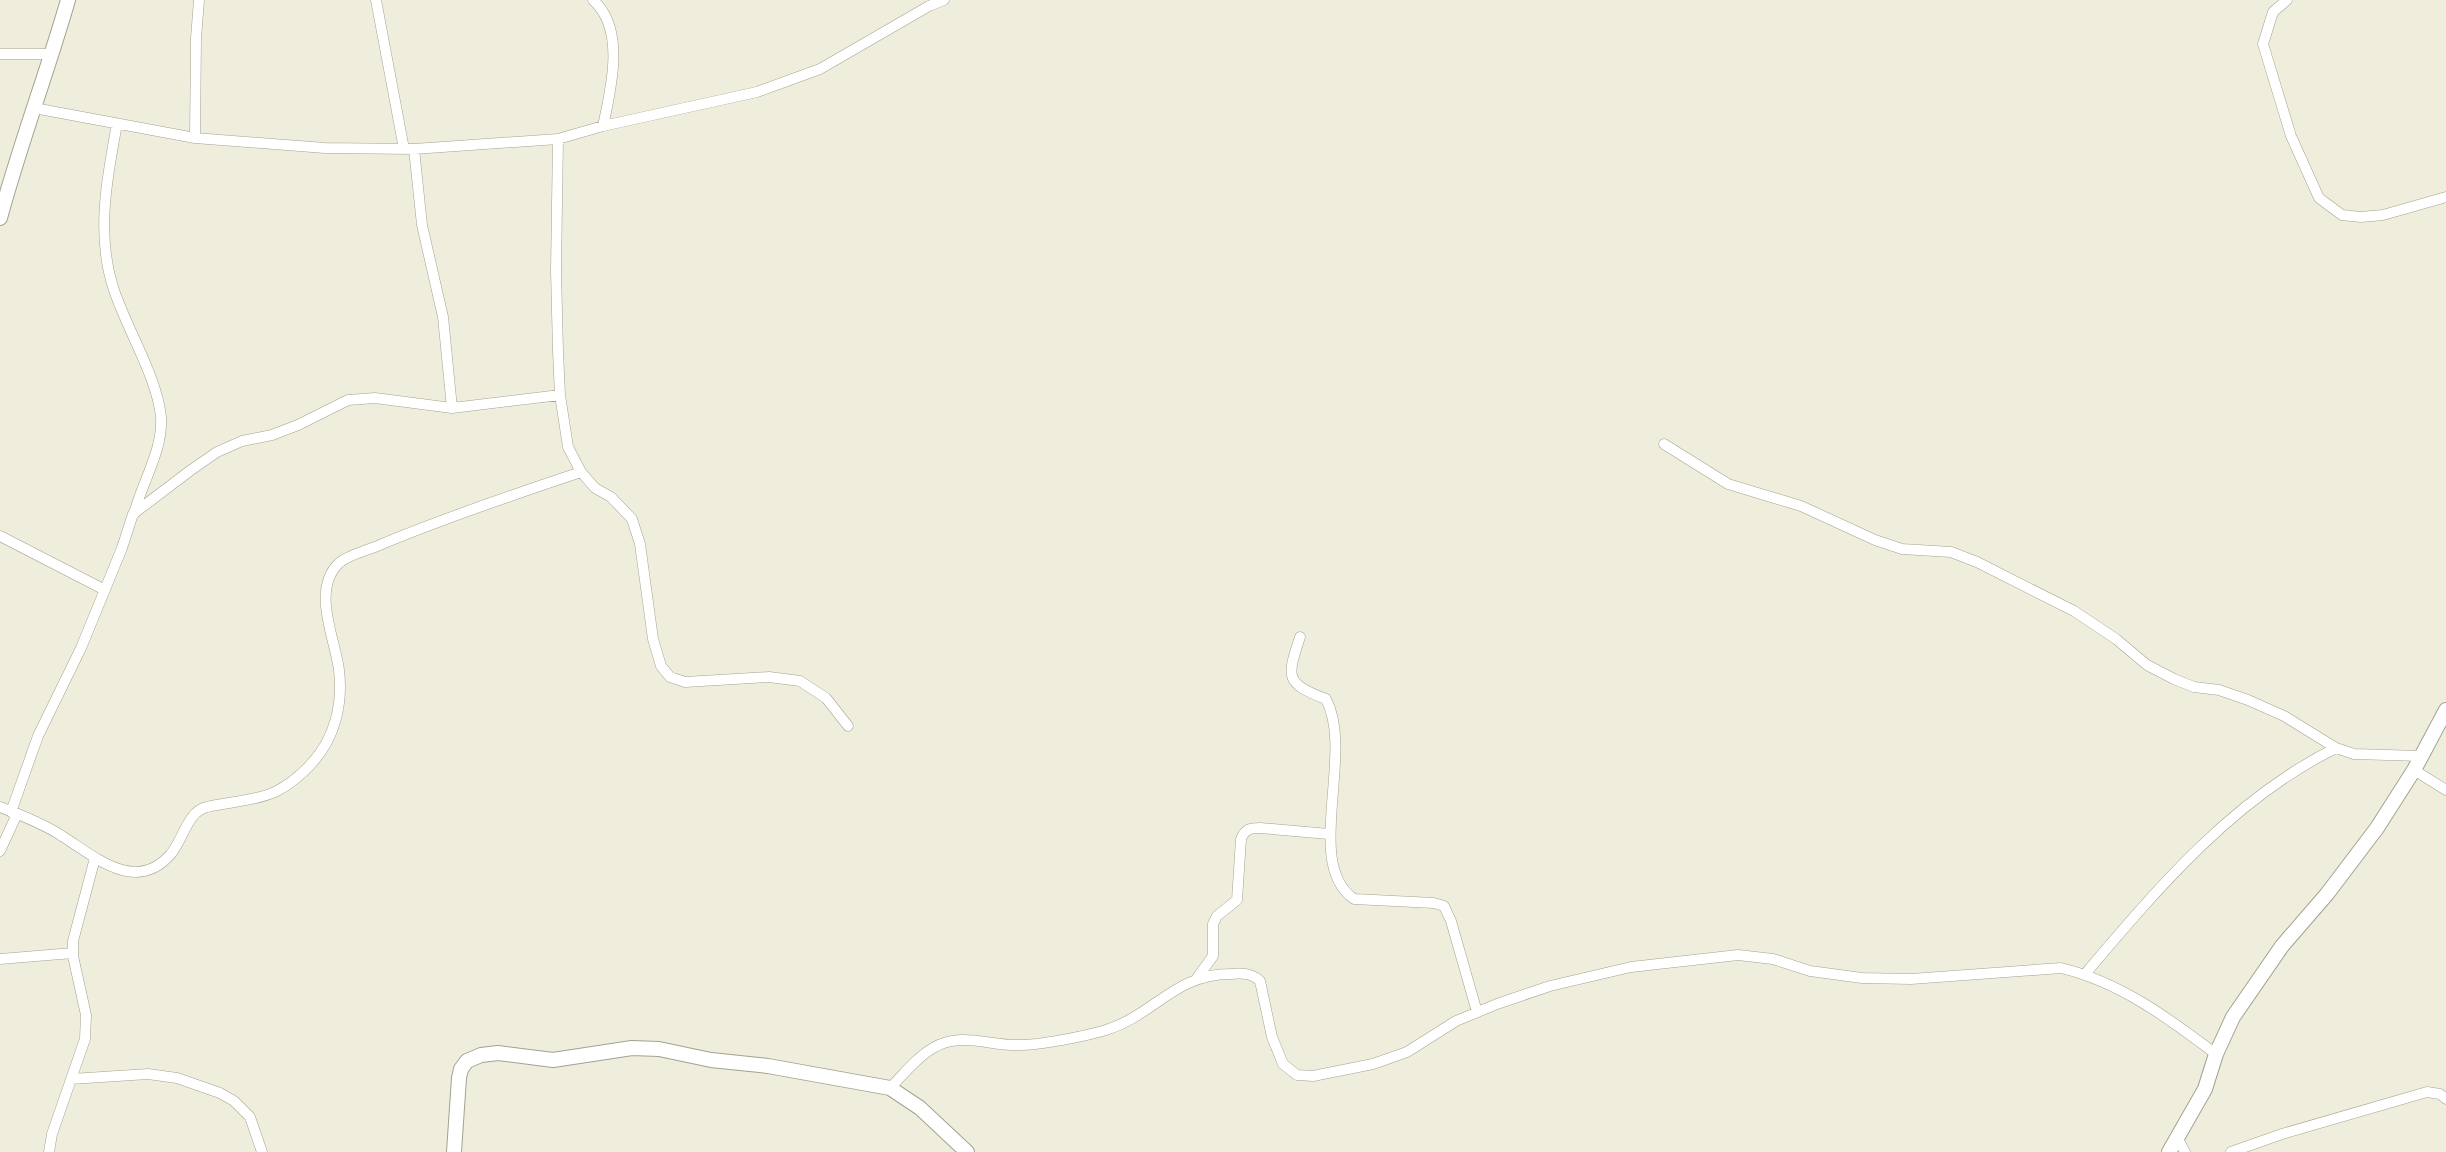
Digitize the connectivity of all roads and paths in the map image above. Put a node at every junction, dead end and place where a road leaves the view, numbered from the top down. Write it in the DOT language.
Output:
graph roads {
  1 [pos="68,0"];
  2 [pos="199,0"];
  3 [pos="376,0"];
  4 [pos="593,0"];
  5 [pos="944,0"];
  6 [pos="2287,0"];
  7 [pos="0,54"];
  8 [pos="52,54"];
  9 [pos="34,108"];
  10 [pos="117,124"];
  11 [pos="603,126"];
  12 [pos="195,138"];
  13 [pos="558,139"];
  14 [pos="409,149"];
  15 [pos="6,175"];
  16 [pos="2446,197"];
  17 [pos="0,218"];
  18 [pos="561,395"];
  19 [pos="452,408"];
  20 [pos="1664,444"];
  21 [pos="581,472"];
  22 [pos="134,514"];
  23 [pos="0,536"];
  24 [pos="105,590"];
  25 [pos="1300,637"];
  26 [pos="2446,710"];
  27 [pos="849,726"];
  28 [pos="2336,748"];
  29 [pos="2421,756"];
  30 [pos="2414,770"];
  31 [pos="2446,790"];
  32 [pos="0,807"];
  33 [pos="14,813"];
  34 [pos="1329,834"];
  35 [pos="0,851"];
  36 [pos="95,858"];
  37 [pos="73,954"];
  38 [pos="0,959"];
  39 [pos="2085,974"];
  40 [pos="1196,978"];
  41 [pos="1477,1012"];
  42 [pos="2216,1054"];
  43 [pos="71,1079"];
  44 [pos="890,1088"];
  45 [pos="2446,1099"];
  46 [pos="2181,1145"];
  47 [pos="49,1152"];
  48 [pos="262,1152"];
  49 [pos="454,1152"];
  50 [pos="967,1152"];
  51 [pos="2169,1152"];
  52 [pos="2231,1152"];
  1 -- 8 [label="street"];
  2 -- 12 [label="street"];
  3 -- 14 [label="street"];
  4 -- 11 [label="street"];
  5 -- 11 [label="street"];
  6 -- 16 [label="street"];
  7 -- 8 [label="street"];
  8 -- 9 [label="street"];
  9 -- 10 [label="street"];
  9 -- 15 [label="street"];
  10 -- 12 [label="street"];
  10 -- 22 [label="street"];
  11 -- 13 [label="street"];
  12 -- 14 [label="street"];
  13 -- 14 [label="street"];
  13 -- 18 [label="street"];
  14 -- 19 [label="street"];
  15 -- 17 [label="street"];
  18 -- 19 [label="street"];
  18 -- 21 [label="street"];
  19 -- 22 [label="street"];
  20 -- 28 [label="street"];
  21 -- 27 [label="street"];
  21 -- 36 [label="street"];
  22 -- 24 [label="street"];
  23 -- 24 [label="street"];
  24 -- 33 [label="street"];
  25 -- 34 [label="street"];
  26 -- 29 [label="street"];
  28 -- 29 [label="street"];
  28 -- 39 [label="street"];
  29 -- 30 [label="street"];
  30 -- 31 [label="street"];
  30 -- 42 [label="street"];
  32 -- 33 [label="street"];
  33 -- 35 [label="street"];
  33 -- 36 [label="street"];
  34 -- 40 [label="street"];
  34 -- 41 [label="street"];
  36 -- 37 [label="street"];
  37 -- 38 [label="street"];
  37 -- 43 [label="street"];
  39 -- 41 [label="street"];
  39 -- 42 [label="street"];
  40 -- 41 [label="street"];
  40 -- 44 [label="street"];
  42 -- 46 [label="street"];
  43 -- 47 [label="street"];
  43 -- 48 [label="street"];
  44 -- 49 [label="street"];
  44 -- 50 [label="street"];
  45 -- 52 [label="street"];
  46 -- 51 [label="street"];
}
